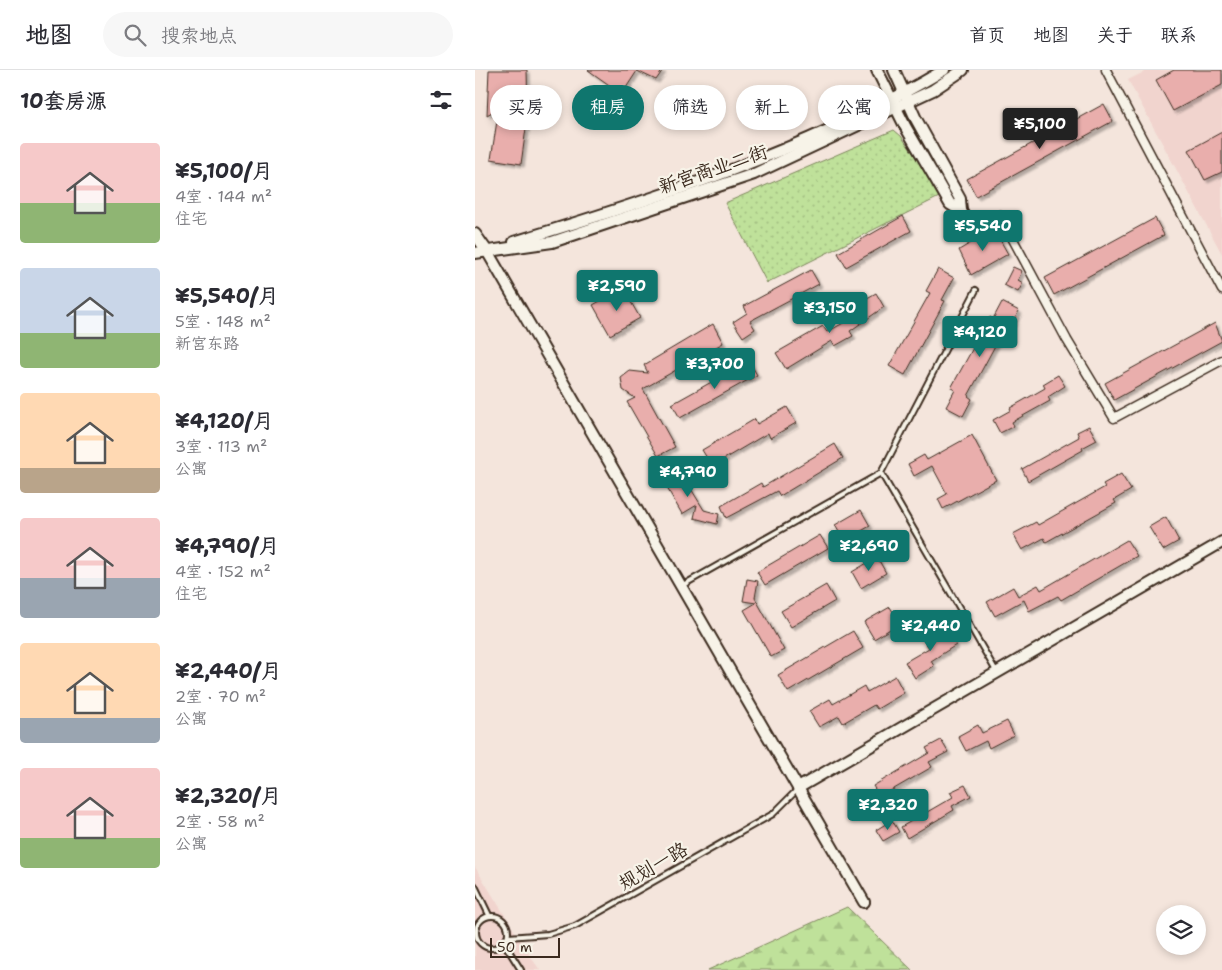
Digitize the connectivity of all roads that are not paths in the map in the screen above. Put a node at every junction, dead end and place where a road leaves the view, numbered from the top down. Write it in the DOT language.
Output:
graph roads {
  1 [pos="877,70"];
  2 [pos="894,70"];
  3 [pos="944,70"];
  4 [pos="963,70"];
  5 [pos="1106,70"];
  6 [pos="906,96"];
  7 [pos="894,103"];
  8 [pos="961,212"];
  9 [pos="972,230"];
  10 [pos="475,234"];
  11 [pos="487,251"];
  12 [pos="475,253"];
  13 [pos="977,290"];
  14 [pos="1222,290"];
  15 [pos="1222,360"];
  16 [pos="881,473"];
  17 [pos="1222,542"];
  18 [pos="681,586"];
  19 [pos="997,673"];
  20 [pos="799,788"];
  21 [pos="475,886"];
  22 [pos="865,902"];
  23 [pos="489,915"];
  24 [pos="507,937"];
  25 [pos="504,943"];
  26 [pos="481,944"];
  27 [pos="475,947"];
  28 [pos="521,970"];
  1 -- 7 [label="street"];
  2 -- 6 [label="street"];
  3 -- 6 [label="street, 新宫商业二街"];
  4 -- 6 [label="street, 新宫商业二街"];
  5 -- 14 [label="street"];
  6 -- 7 [label="street, 新宫商业二街"];
  6 -- 8 [label="street"];
  7 -- 8 [label="street"];
  7 -- 11 [label="street, 新宫商业二街"];
  8 -- 9 [label="street"];
  9 -- 15 [label="street"];
  10 -- 11 [label="street"];
  11 -- 12 [label="street, 新宫商业二街"];
  11 -- 18 [label="street"];
  13 -- 16 [label="lane"];
  16 -- 18 [label="lane"];
  16 -- 19 [label="lane"];
  17 -- 19 [label="street"];
  18 -- 20 [label="street"];
  19 -- 20 [label="street"];
  20 -- 22 [label="street"];
  20 -- 24 [label="lane, 规划一路"];
  21 -- 23 [label="lane"];
  23 -- 24 [label="lane"];
  23 -- 26 [label="lane"];
  24 -- 25 [label="lane"];
  25 -- 26 [label="lane"];
  25 -- 28 [label="lane"];
  26 -- 27 [label="lane"];
}
